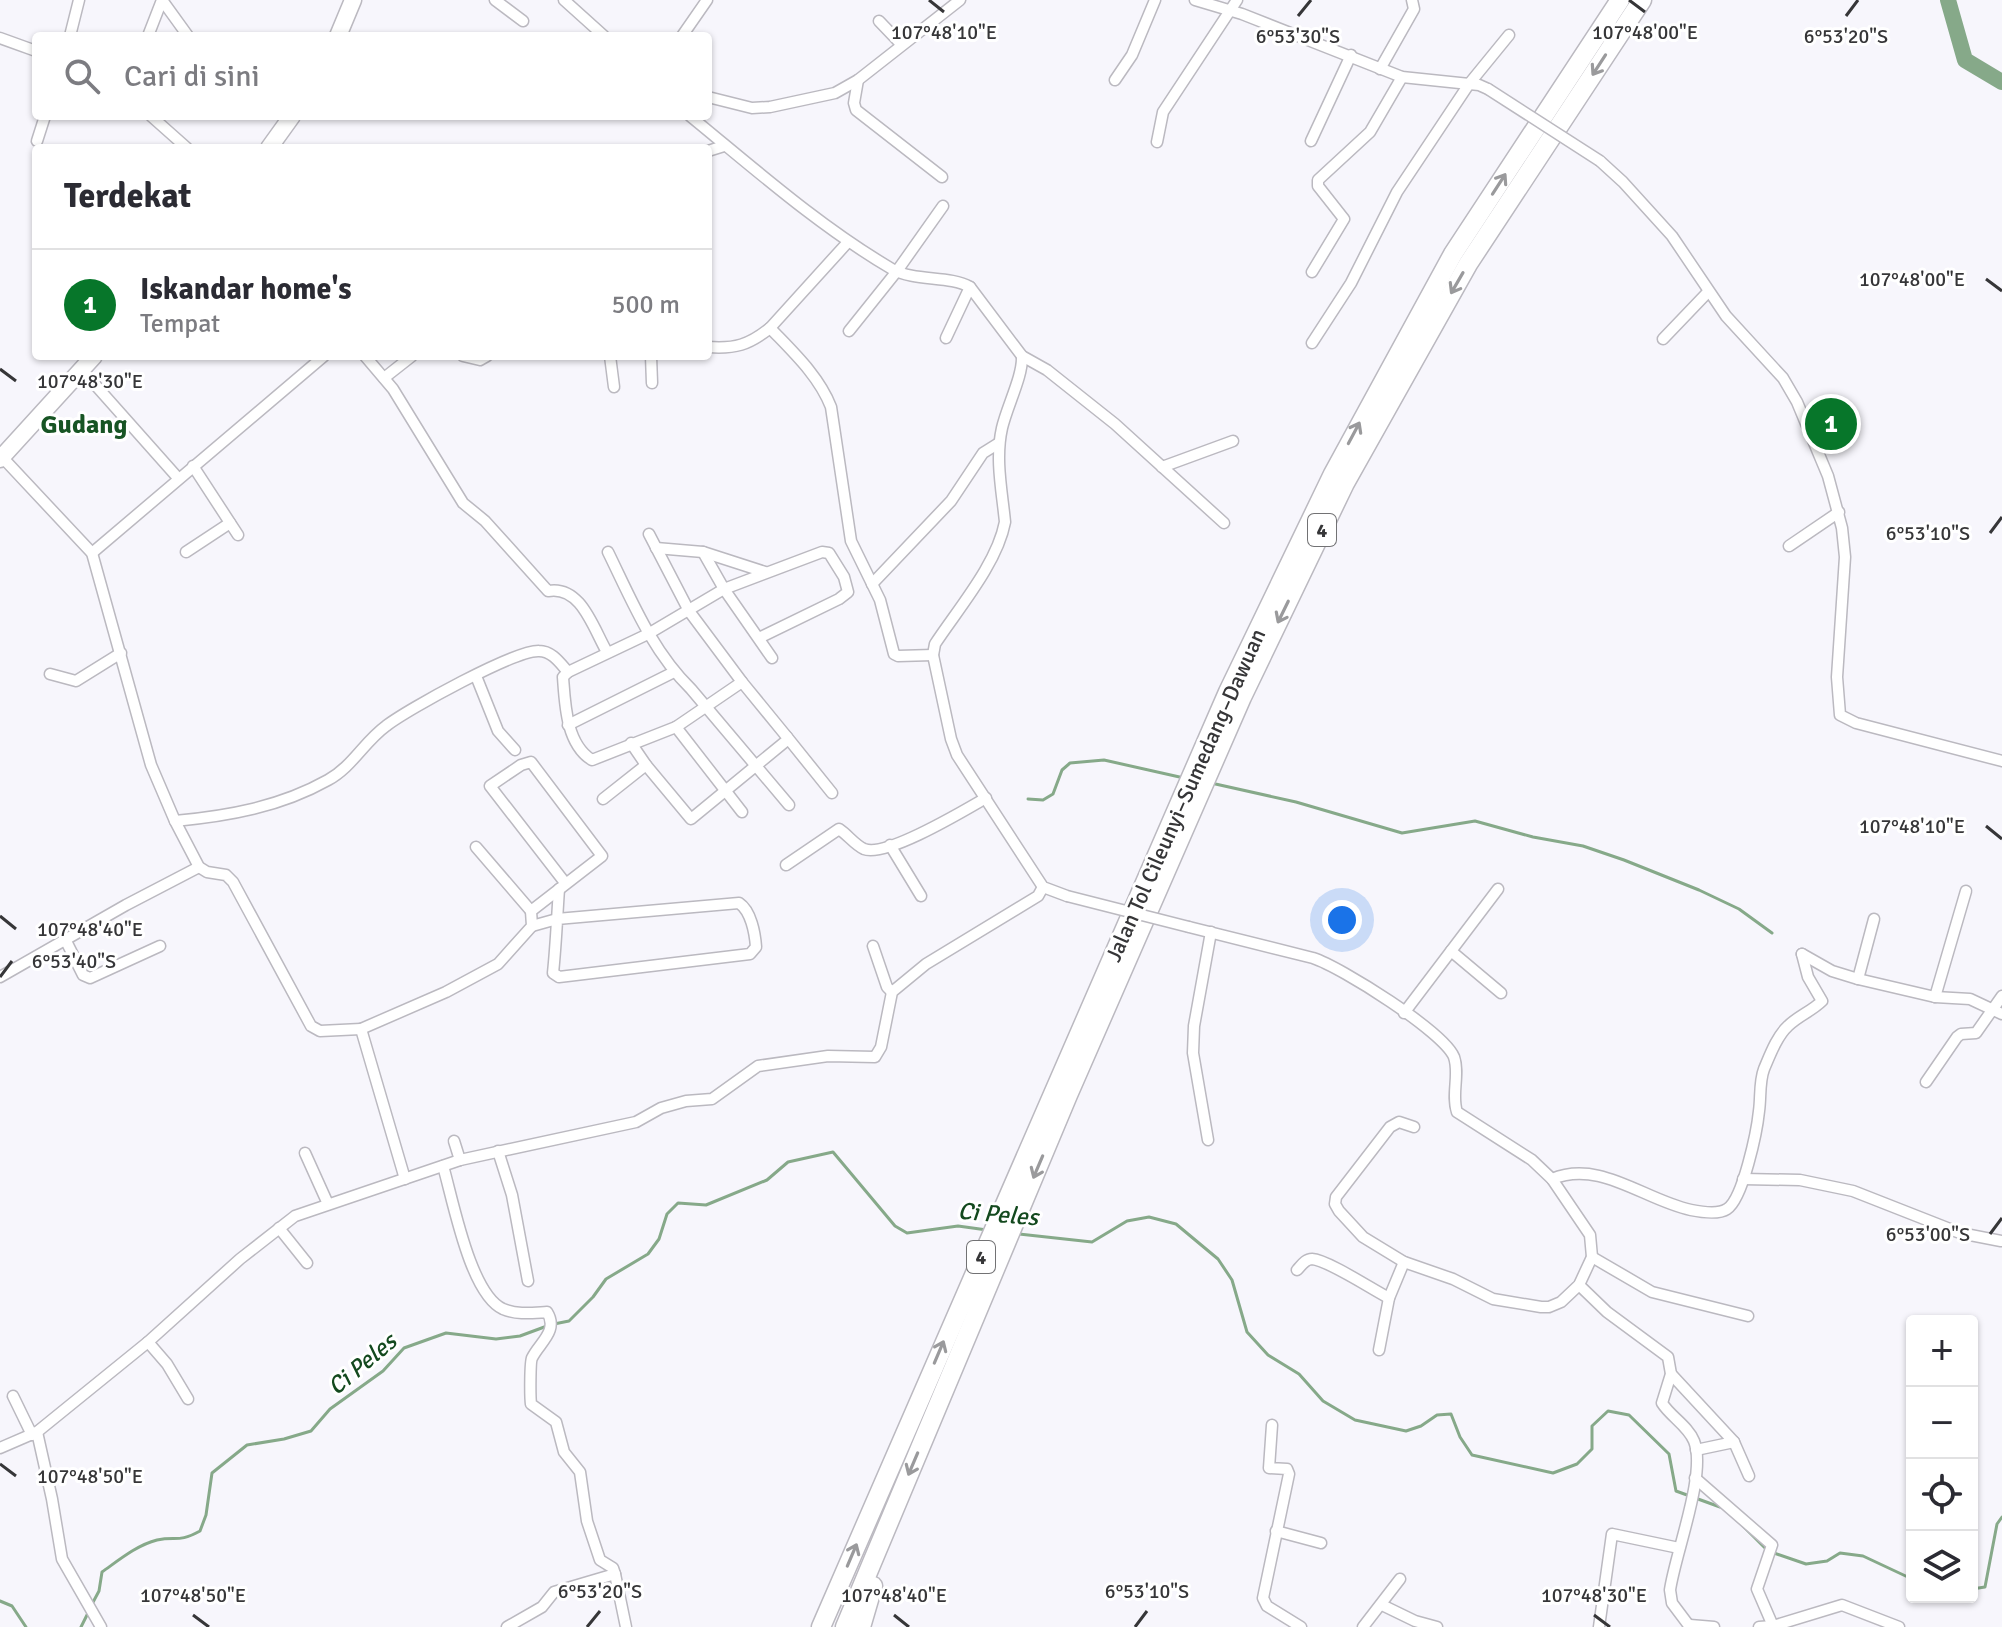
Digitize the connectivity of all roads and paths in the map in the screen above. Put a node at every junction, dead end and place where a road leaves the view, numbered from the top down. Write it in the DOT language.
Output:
graph roads {
  1 [pos="79,0"];
  2 [pos="162,0"];
  3 [pos="353,0"];
  4 [pos="495,0"];
  5 [pos="564,0"];
  6 [pos="707,0"];
  7 [pos="960,0"];
  8 [pos="1155,0"];
  9 [pos="1195,0"];
  10 [pos="1412,0"];
  11 [pos="1620,0"];
  12 [pos="1642,0"];
  13 [pos="1234,5"];
  14 [pos="523,21"];
  15 [pos="879,21"];
  16 [pos="71,32"];
  17 [pos="150,32"];
  18 [pos="185,32"];
  19 [pos="340,32"];
  20 [pos="600,32"];
  21 [pos="685,32"];
  22 [pos="1509,35"];
  23 [pos="0,38"];
  24 [pos="901,44"];
  25 [pos="32,50"];
  26 [pos="1351,55"];
  27 [pos="1380,69"];
  28 [pos="1402,77"];
  29 [pos="858,80"];
  30 [pos="1115,80"];
  31 [pos="1469,84"];
  32 [pos="712,98"];
  33 [pos="44,120"];
  34 [pos="155,120"];
  35 [pos="289,120"];
  36 [pos="695,120"];
  37 [pos="37,141"];
  38 [pos="1311,141"];
  39 [pos="1157,142"];
  40 [pos="180,144"];
  41 [pos="272,144"];
  42 [pos="724,146"];
  43 [pos="712,150"];
  44 [pos="942,177"];
  45 [pos="943,206"];
  46 [pos="848,242"];
  47 [pos="897,271"];
  48 [pos="1312,272"];
  49 [pos="970,287"];
  50 [pos="1708,292"];
  51 [pos="770,328"];
  52 [pos="849,331"];
  53 [pos="946,338"];
  54 [pos="1663,339"];
  55 [pos="1312,343"];
  56 [pos="712,347"];
  57 [pos="1022,356"];
  58 [pos="91,360"];
  59 [pos="319,360"];
  60 [pos="368,360"];
  61 [pos="407,360"];
  62 [pos="611,360"];
  63 [pos="651,360"];
  64 [pos="82,370"];
  65 [pos="384,378"];
  66 [pos="652,383"];
  67 [pos="614,387"];
  68 [pos="1233,441"];
  69 [pos="999,443"];
  70 [pos="1,458"];
  71 [pos="193,466"];
  72 [pos="1162,467"];
  73 [pos="178,478"];
  74 [pos="1839,512"];
  75 [pos="230,523"];
  76 [pos="1224,523"];
  77 [pos="649,534"];
  78 [pos="238,535"];
  79 [pos="1789,546"];
  80 [pos="656,548"];
  81 [pos="186,552"];
  82 [pos="608,552"];
  83 [pos="703,552"];
  84 [pos="92,553"];
  85 [pos="765,572"];
  86 [pos="872,584"];
  87 [pos="724,589"];
  88 [pos="689,611"];
  89 [pos="648,634"];
  90 [pos="759,638"];
  91 [pos="607,652"];
  92 [pos="121,653"];
  93 [pos="933,655"];
  94 [pos="772,658"];
  95 [pos="568,672"];
  96 [pos="674,672"];
  97 [pos="50,674"];
  98 [pos="476,676"];
  99 [pos="742,682"];
  100 [pos="706,707"];
  101 [pos="568,725"];
  102 [pos="676,727"];
  103 [pos="787,737"];
  104 [pos="631,743"];
  105 [pos="515,750"];
  106 [pos="2002,761"];
  107 [pos="646,765"];
  108 [pos="756,765"];
  109 [pos="724,791"];
  110 [pos="832,793"];
  111 [pos="986,798"];
  112 [pos="603,799"];
  113 [pos="789,805"];
  114 [pos="742,812"];
  115 [pos="175,821"];
  116 [pos="890,845"];
  117 [pos="476,847"];
  118 [pos="786,865"];
  119 [pos="199,867"];
  120 [pos="563,886"];
  121 [pos="1043,887"];
  122 [pos="1498,889"];
  123 [pos="1966,891"];
  124 [pos="921,896"];
  125 [pos="531,911"];
  126 [pos="557,919"];
  127 [pos="1874,919"];
  128 [pos="532,926"];
  129 [pos="1211,932"];
  130 [pos="66,941"];
  131 [pos="160,946"];
  132 [pos="873,946"];
  133 [pos="1451,951"];
  134 [pos="0,977"];
  135 [pos="1858,979"];
  136 [pos="892,992"];
  137 [pos="1501,993"];
  138 [pos="2002,996"];
  139 [pos="1935,997"];
  140 [pos="1998,1012"];
  141 [pos="1404,1013"];
  142 [pos="361,1029"];
  143 [pos="1926,1082"];
  144 [pos="1060,1092"];
  145 [pos="1414,1127"];
  146 [pos="1208,1140"];
  147 [pos="454,1141"];
  148 [pos="498,1151"];
  149 [pos="305,1153"];
  150 [pos="460,1160"];
  151 [pos="443,1166"];
  152 [pos="405,1179"];
  153 [pos="1552,1179"];
  154 [pos="1743,1179"];
  155 [pos="328,1204"];
  156 [pos="279,1228"];
  157 [pos="2001,1241"];
  158 [pos="1592,1257"];
  159 [pos="1404,1262"];
  160 [pos="307,1263"];
  161 [pos="1297,1270"];
  162 [pos="528,1281"];
  163 [pos="1579,1285"];
  164 [pos="1389,1298"];
  165 [pos="1748,1316"];
  166 [pos="148,1342"];
  167 [pos="1379,1350"];
  168 [pos="1671,1374"];
  169 [pos="13,1396"];
  170 [pos="188,1399"];
  171 [pos="1272,1425"];
  172 [pos="34,1434"];
  173 [pos="1734,1442"];
  174 [pos="0,1448"];
  175 [pos="1696,1450"];
  176 [pos="1749,1476"];
  177 [pos="1695,1478"];
  178 [pos="899,1499"];
  179 [pos="1276,1531"];
  180 [pos="1321,1543"];
  181 [pos="1679,1548"];
  182 [pos="615,1574"];
  183 [pos="1400,1579"];
  184 [pos="1382,1605"];
  185 [pos="1690,1626"];
  186 [pos="1773,1626"];
  187 [pos="101,1627"];
  188 [pos="507,1627"];
  189 [pos="626,1627"];
  190 [pos="821,1627"];
  191 [pos="845,1627"];
  192 [pos="861,1627"];
  193 [pos="1301,1627"];
  194 [pos="1363,1627"];
  195 [pos="1437,1627"];
  196 [pos="1599,1627"];
  197 [pos="1714,1627"];
  198 [pos="1759,1627"];
  199 [pos="1899,1627"];
  1 -- 16 [label="street"];
  2 -- 17 [label="street"];
  2 -- 18 [label="street"];
  3 -- 19 [label="highway"];
  4 -- 14 [label="street"];
  5 -- 20 [label="street"];
  6 -- 21 [label="street"];
  7 -- 24 [label="street"];
  8 -- 30 [label="street"];
  9 -- 13 [label="street"];
  10 -- 27 [label="street"];
  144 -- 11 [label="highway, Jalan Tol Cileunyi–Sumedang–Dawuan / 4, one-way"];
  12 -- 144 [label="highway, Jalan Tol Cileunyi–Sumedang–Dawuan / 4, one-way"];
  13 -- 26 [label="street"];
  13 -- 39 [label="street"];
  15 -- 24 [label="street"];
  22 -- 31 [label="street"];
  23 -- 25 [label="street"];
  24 -- 29 [label="street"];
  26 -- 27 [label="street"];
  26 -- 38 [label="street"];
  27 -- 28 [label="street"];
  28 -- 31 [label="street"];
  28 -- 48 [label="street"];
  29 -- 32 [label="street"];
  29 -- 44 [label="street"];
  31 -- 50 [label="street, bridge"];
  31 -- 55 [label="street"];
  33 -- 37 [label="street"];
  34 -- 40 [label="street"];
  35 -- 41 [label="highway"];
  36 -- 42 [label="street"];
  42 -- 43 [label="street"];
  42 -- 46 [label="street"];
  45 -- 47 [label="street"];
  46 -- 47 [label="street"];
  46 -- 51 [label="street"];
  47 -- 49 [label="street"];
  47 -- 52 [label="street"];
  49 -- 53 [label="street"];
  49 -- 57 [label="street"];
  50 -- 54 [label="street"];
  50 -- 74 [label="street"];
  51 -- 56 [label="street"];
  51 -- 86 [label="street"];
  57 -- 69 [label="street"];
  57 -- 72 [label="street"];
  58 -- 64 [label="highway"];
  59 -- 71 [label="street"];
  60 -- 65 [label="street"];
  61 -- 65 [label="street"];
  62 -- 67 [label="street"];
  63 -- 66 [label="street"];
  64 -- 70 [label="highway"];
  64 -- 73 [label="street"];
  65 -- 91 [label="street"];
  68 -- 72 [label="street"];
  69 -- 86 [label="street"];
  69 -- 93 [label="street"];
  70 -- 84 [label="street"];
  71 -- 73 [label="street"];
  71 -- 75 [label="street"];
  72 -- 76 [label="street"];
  73 -- 84 [label="street"];
  74 -- 79 [label="street"];
  74 -- 106 [label="street"];
  75 -- 78 [label="street"];
  75 -- 81 [label="street"];
  77 -- 80 [label="street"];
  80 -- 83 [label="street"];
  80 -- 88 [label="street"];
  82 -- 89 [label="street"];
  83 -- 85 [label="street"];
  83 -- 87 [label="street"];
  84 -- 92 [label="street"];
  85 -- 87 [label="street"];
  85 -- 90 [label="street"];
  86 -- 93 [label="street"];
  87 -- 88 [label="street"];
  87 -- 90 [label="street"];
  88 -- 89 [label="street"];
  88 -- 99 [label="street"];
  89 -- 91 [label="street"];
  89 -- 96 [label="street"];
  90 -- 94 [label="street"];
  91 -- 95 [label="street"];
  92 -- 97 [label="street"];
  92 -- 115 [label="street"];
  93 -- 111 [label="street"];
  95 -- 98 [label="street"];
  95 -- 101 [label="street"];
  96 -- 100 [label="street"];
  96 -- 101 [label="street"];
  98 -- 105 [label="street"];
  98 -- 115 [label="street"];
  99 -- 100 [label="street"];
  99 -- 103 [label="street"];
  100 -- 102 [label="street"];
  100 -- 108 [label="street"];
  101 -- 104 [label="street"];
  102 -- 104 [label="street"];
  102 -- 109 [label="street"];
  103 -- 108 [label="street"];
  103 -- 110 [label="street"];
  104 -- 107 [label="street"];
  107 -- 109 [label="street"];
  107 -- 112 [label="street"];
  108 -- 109 [label="street"];
  108 -- 113 [label="street"];
  109 -- 114 [label="street"];
  111 -- 116 [label="street"];
  111 -- 121 [label="street"];
  115 -- 119 [label="street"];
  116 -- 118 [label="street"];
  116 -- 124 [label="street"];
  117 -- 125 [label="street"];
  119 -- 130 [label="street"];
  119 -- 142 [label="street"];
  120 -- 120 [label="street"];
  120 -- 125 [label="street"];
  120 -- 126 [label="street"];
  121 -- 129 [label="street, bridge"];
  121 -- 136 [label="street"];
  122 -- 133 [label="street"];
  123 -- 139 [label="street"];
  125 -- 128 [label="street"];
  126 -- 126 [label="street"];
  126 -- 128 [label="street"];
  127 -- 135 [label="street"];
  128 -- 142 [label="street"];
  129 -- 141 [label="street"];
  129 -- 146 [label="street"];
  130 -- 131 [label="street"];
  130 -- 134 [label="street"];
  132 -- 136 [label="street"];
  133 -- 137 [label="street"];
  133 -- 141 [label="street"];
  135 -- 139 [label="street"];
  135 -- 154 [label="street"];
  136 -- 148 [label="street"];
  138 -- 140 [label="street"];
  139 -- 140 [label="street"];
  140 -- 143 [label="street"];
  141 -- 153 [label="street"];
  142 -- 152 [label="street"];
  144 -- 178 [label="highway, Jalan Tol Cileunyi–Sumedang–Dawuan / 4, one-way"];
  190 -- 144 [label="highway, Jalan Tol Cileunyi–Sumedang–Dawuan / 4, one-way"];
  145 -- 159 [label="street"];
  147 -- 150 [label="street"];
  148 -- 150 [label="street"];
  148 -- 162 [label="street"];
  149 -- 155 [label="street"];
  150 -- 151 [label="street"];
  151 -- 152 [label="street"];
  151 -- 182 [label="street"];
  152 -- 155 [label="street"];
  153 -- 154 [label="street"];
  153 -- 158 [label="street"];
  154 -- 157 [label="street"];
  155 -- 156 [label="street"];
  156 -- 160 [label="street"];
  156 -- 166 [label="street"];
  158 -- 163 [label="street"];
  158 -- 165 [label="street"];
  159 -- 163 [label="street"];
  159 -- 164 [label="street"];
  161 -- 164 [label="street"];
  163 -- 168 [label="street"];
  164 -- 167 [label="street"];
  166 -- 170 [label="street"];
  166 -- 172 [label="street"];
  168 -- 173 [label="street"];
  168 -- 175 [label="street"];
  169 -- 172 [label="street"];
  171 -- 179 [label="street"];
  172 -- 174 [label="street"];
  172 -- 187 [label="street"];
  173 -- 175 [label="street"];
  173 -- 176 [label="street"];
  175 -- 177 [label="street"];
  177 -- 181 [label="street"];
  177 -- 186 [label="street"];
  178 -- 191 [label="highway, Jalan Tol Cileunyi–Sumedang–Dawuan / 4"];
  178 -- 192 [label="highway"];
  179 -- 180 [label="street"];
  179 -- 193 [label="street"];
  181 -- 185 [label="street"];
  181 -- 196 [label="street"];
  182 -- 188 [label="street"];
  182 -- 189 [label="street"];
  183 -- 184 [label="street"];
  184 -- 194 [label="street"];
  184 -- 195 [label="street"];
  185 -- 197 [label="street"];
  186 -- 198 [label="street"];
  186 -- 199 [label="street"];
}
